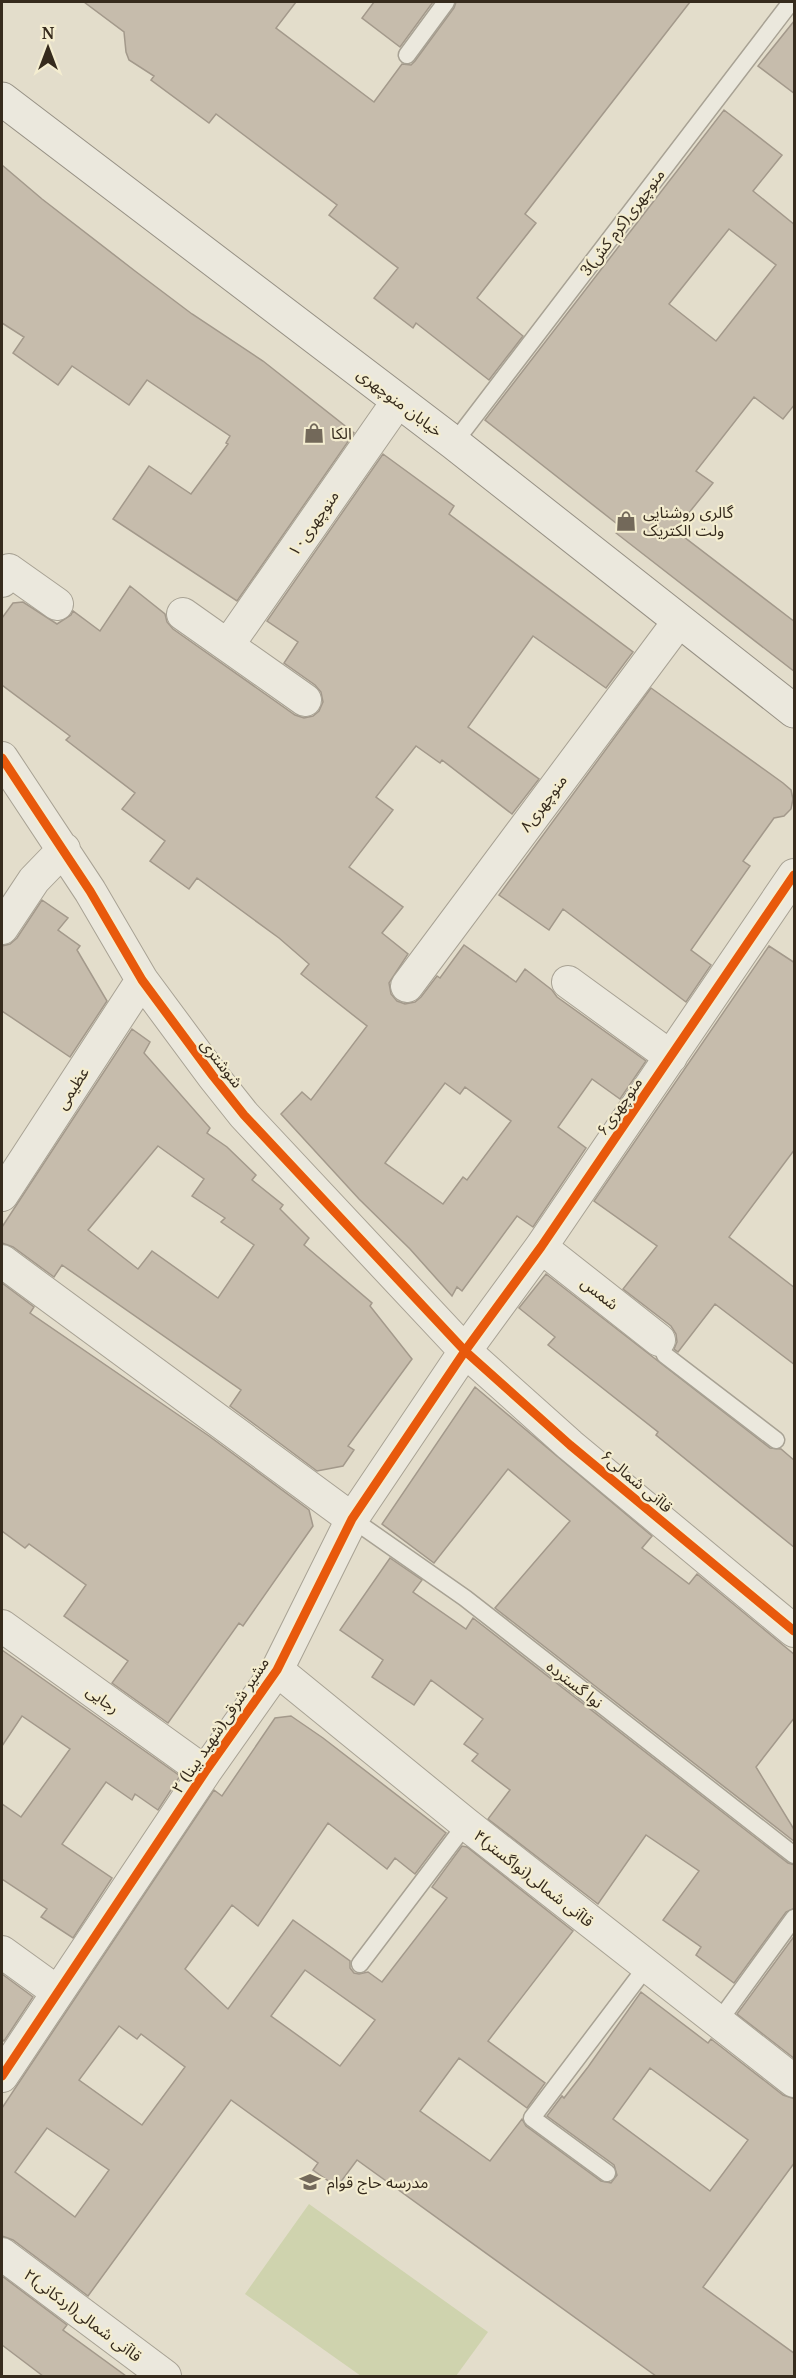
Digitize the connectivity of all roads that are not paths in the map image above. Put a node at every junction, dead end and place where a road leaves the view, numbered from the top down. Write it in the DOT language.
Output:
graph roads {
  1 [pos="446,2"];
  2 [pos="791,2"];
  3 [pos="407,55"];
  4 [pos="2,99"];
  5 [pos="398,401"];
  6 [pos="454,443"];
  7 [pos="2,580"];
  8 [pos="57,604"];
  9 [pos="183,614"];
  10 [pos="678,621"];
  11 [pos="228,645"];
  12 [pos="305,700"];
  13 [pos="795,711"];
  14 [pos="2,758"];
  15 [pos="64,849"];
  16 [pos="795,875"];
  17 [pos="2,928"];
  18 [pos="142,980"];
  19 [pos="568,982"];
  20 [pos="407,986"];
  21 [pos="671,1057"];
  22 [pos="2,1195"];
  23 [pos="541,1247"];
  24 [pos="2,1261"];
  25 [pos="659,1340"];
  26 [pos="465,1351"];
  27 [pos="776,1440"];
  28 [pos="352,1520"];
  29 [pos="2,1626"];
  30 [pos="795,1631"];
  31 [pos="277,1670"];
  32 [pos="205,1773"];
  33 [pos="466,1824"];
  34 [pos="795,1855"];
  35 [pos="795,1918"];
  36 [pos="2,1952"];
  37 [pos="360,1964"];
  38 [pos="647,1966"];
  39 [pos="56,1991"];
  40 [pos="718,2021"];
  41 [pos="2,2076"];
  42 [pos="795,2081"];
  43 [pos="607,2173"];
  44 [pos="2,2254"];
  45 [pos="165,2376"];
  1 -- 3 [label="lane"];
  2 -- 6 [label="lane, 3منوچهری(کرم کش)"];
  4 -- 5 [label="street, خیابان منوچهری"];
  5 -- 6 [label="street, خیابان منوچهری"];
  5 -- 11 [label="street, منوچهری۱۰"];
  6 -- 10 [label="street, خیابان منوچهری"];
  7 -- 8 [label="street"];
  9 -- 11 [label="street"];
  10 -- 13 [label="street, خیابان منوچهری"];
  10 -- 20 [label="street, منوچهری۸"];
  11 -- 12 [label="street"];
  14 -- 15 [label="street, شوشتری"];
  15 -- 17 [label="street"];
  15 -- 18 [label="street, شوشتری"];
  16 -- 21 [label="street, منوچهری۶"];
  18 -- 22 [label="street, عظیمی"];
  18 -- 26 [label="street, شوشتری"];
  19 -- 21 [label="street"];
  21 -- 23 [label="street, منوچهری۶"];
  23 -- 25 [label="street, شمس"];
  23 -- 26 [label="street, منوچهری۶"];
  24 -- 28 [label="street"];
  25 -- 27 [label="lane"];
  26 -- 28 [label="street, ۲ مشیر شرقی(شهید بینا)"];
  26 -- 30 [label="street, قاآنی شمالی۶"];
  28 -- 31 [label="street, ۲ مشیر شرقی(شهید بینا)"];
  28 -- 34 [label="lane, نوا گسترده"];
  29 -- 32 [label="street, رجایی"];
  31 -- 32 [label="street, ۲ مشیر شرقی(شهید بینا)"];
  31 -- 33 [label="street, ۴قاآنی شمالی(نواگستر)"];
  32 -- 39 [label="street, ۲ مشیر شرقی(شهید بینا)"];
  33 -- 37 [label="lane"];
  33 -- 38 [label="street, ۴قاآنی شمالی(نواگستر)"];
  35 -- 40 [label="lane"];
  36 -- 39 [label="street"];
  38 -- 40 [label="street, ۴قاآنی شمالی(نواگستر)"];
  38 -- 43 [label="lane"];
  39 -- 41 [label="street, ۲ مشیر شرقی(شهید بینا)"];
  40 -- 42 [label="street, ۴قاآنی شمالی(نواگستر)"];
  44 -- 45 [label="street, ۲قاآنی شمالی(اردکانی)"];
}
